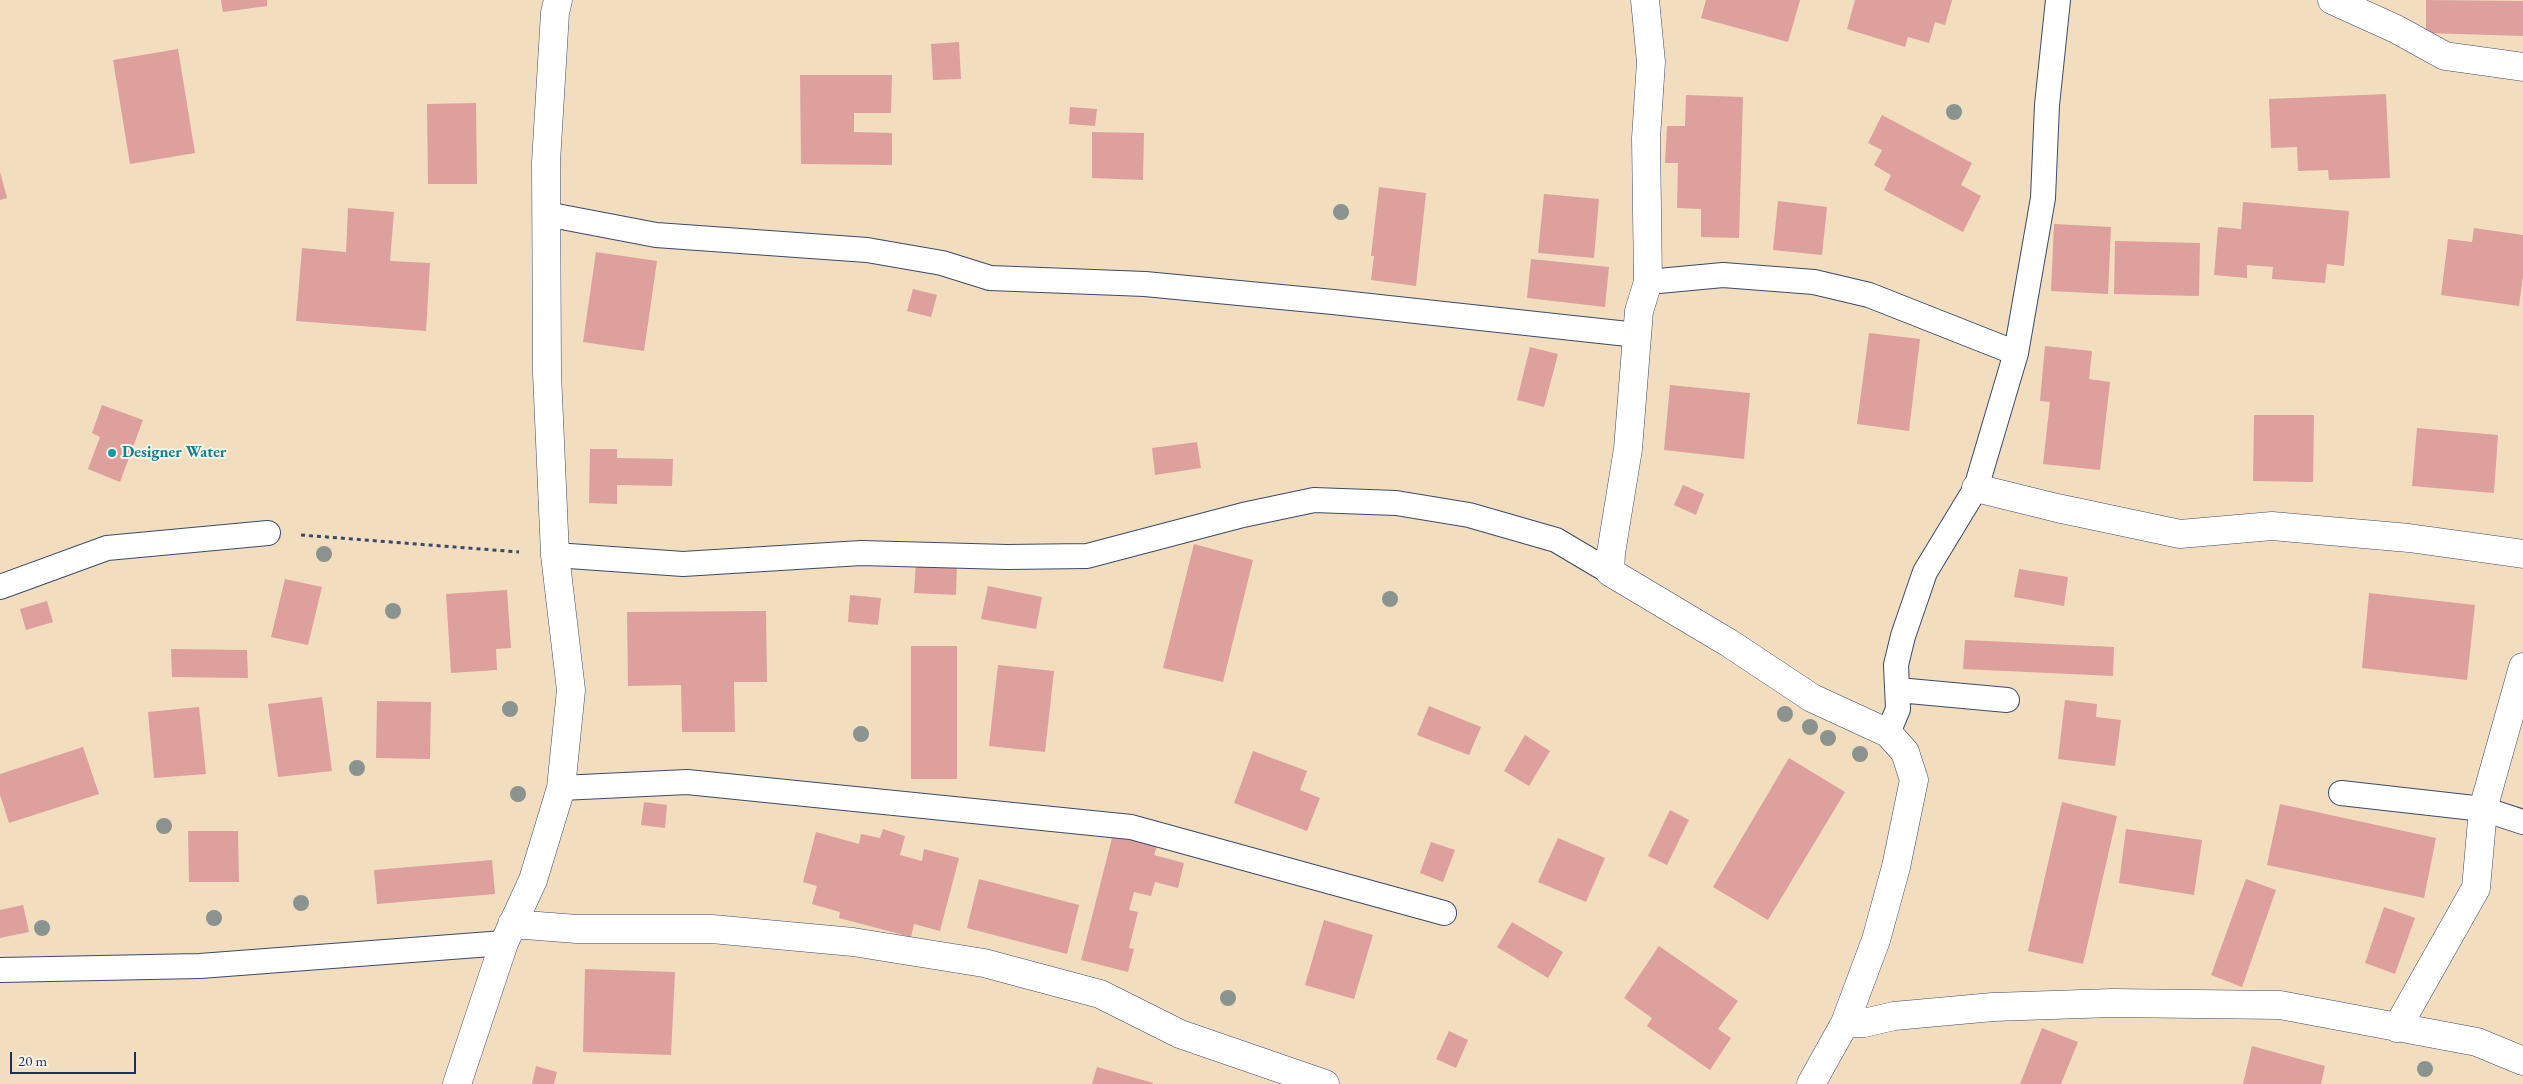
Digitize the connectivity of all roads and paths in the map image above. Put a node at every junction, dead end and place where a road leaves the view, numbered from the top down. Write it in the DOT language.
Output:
graph roads {
  1 [pos="558,0"];
  2 [pos="1645,0"];
  3 [pos="2058,0"];
  4 [pos="2332,0"];
  5 [pos="2523,67"];
  6 [pos="546,214"];
  7 [pos="1648,282"];
  8 [pos="1637,334"];
  9 [pos="2016,353"];
  10 [pos="1976,488"];
  11 [pos="268,533"];
  12 [pos="2523,554"];
  13 [pos="555,555"];
  14 [pos="1610,572"];
  15 [pos="0,587"];
  16 [pos="2523,667"];
  17 [pos="1898,690"];
  18 [pos="2008,700"];
  19 [pos="1888,733"];
  20 [pos="561,788"];
  21 [pos="2341,792"];
  22 [pos="2483,809"];
  23 [pos="2523,822"];
  24 [pos="1444,913"];
  25 [pos="508,933"];
  26 [pos="0,970"];
  27 [pos="1846,1023"];
  28 [pos="2397,1028"];
  29 [pos="2523,1061"];
  30 [pos="457,1084"];
  31 [pos="1325,1084"];
  32 [pos="1811,1084"];
  1 -- 6 [label="street"];
  2 -- 7 [label="street"];
  3 -- 9 [label="lane"];
  4 -- 5 [label="street"];
  6 -- 8 [label="lane"];
  6 -- 13 [label="street"];
  7 -- 8 [label="street"];
  7 -- 9 [label="lane"];
  8 -- 14 [label="street"];
  9 -- 10 [label="lane"];
  10 -- 12 [label="street"];
  10 -- 17 [label="lane"];
  11 -- 13 [label="path"];
  11 -- 15 [label="lane"];
  13 -- 14 [label="lane"];
  13 -- 20 [label="street"];
  14 -- 19 [label="street"];
  16 -- 22 [label="street"];
  17 -- 18 [label="lane"];
  17 -- 19 [label="lane"];
  19 -- 27 [label="street"];
  20 -- 24 [label="lane"];
  20 -- 25 [label="street"];
  21 -- 22 [label="lane"];
  22 -- 23 [label="lane"];
  22 -- 28 [label="street"];
  25 -- 26 [label="lane"];
  25 -- 30 [label="street"];
  25 -- 31 [label="street"];
  27 -- 28 [label="street"];
  27 -- 32 [label="street"];
  28 -- 29 [label="street"];
}
